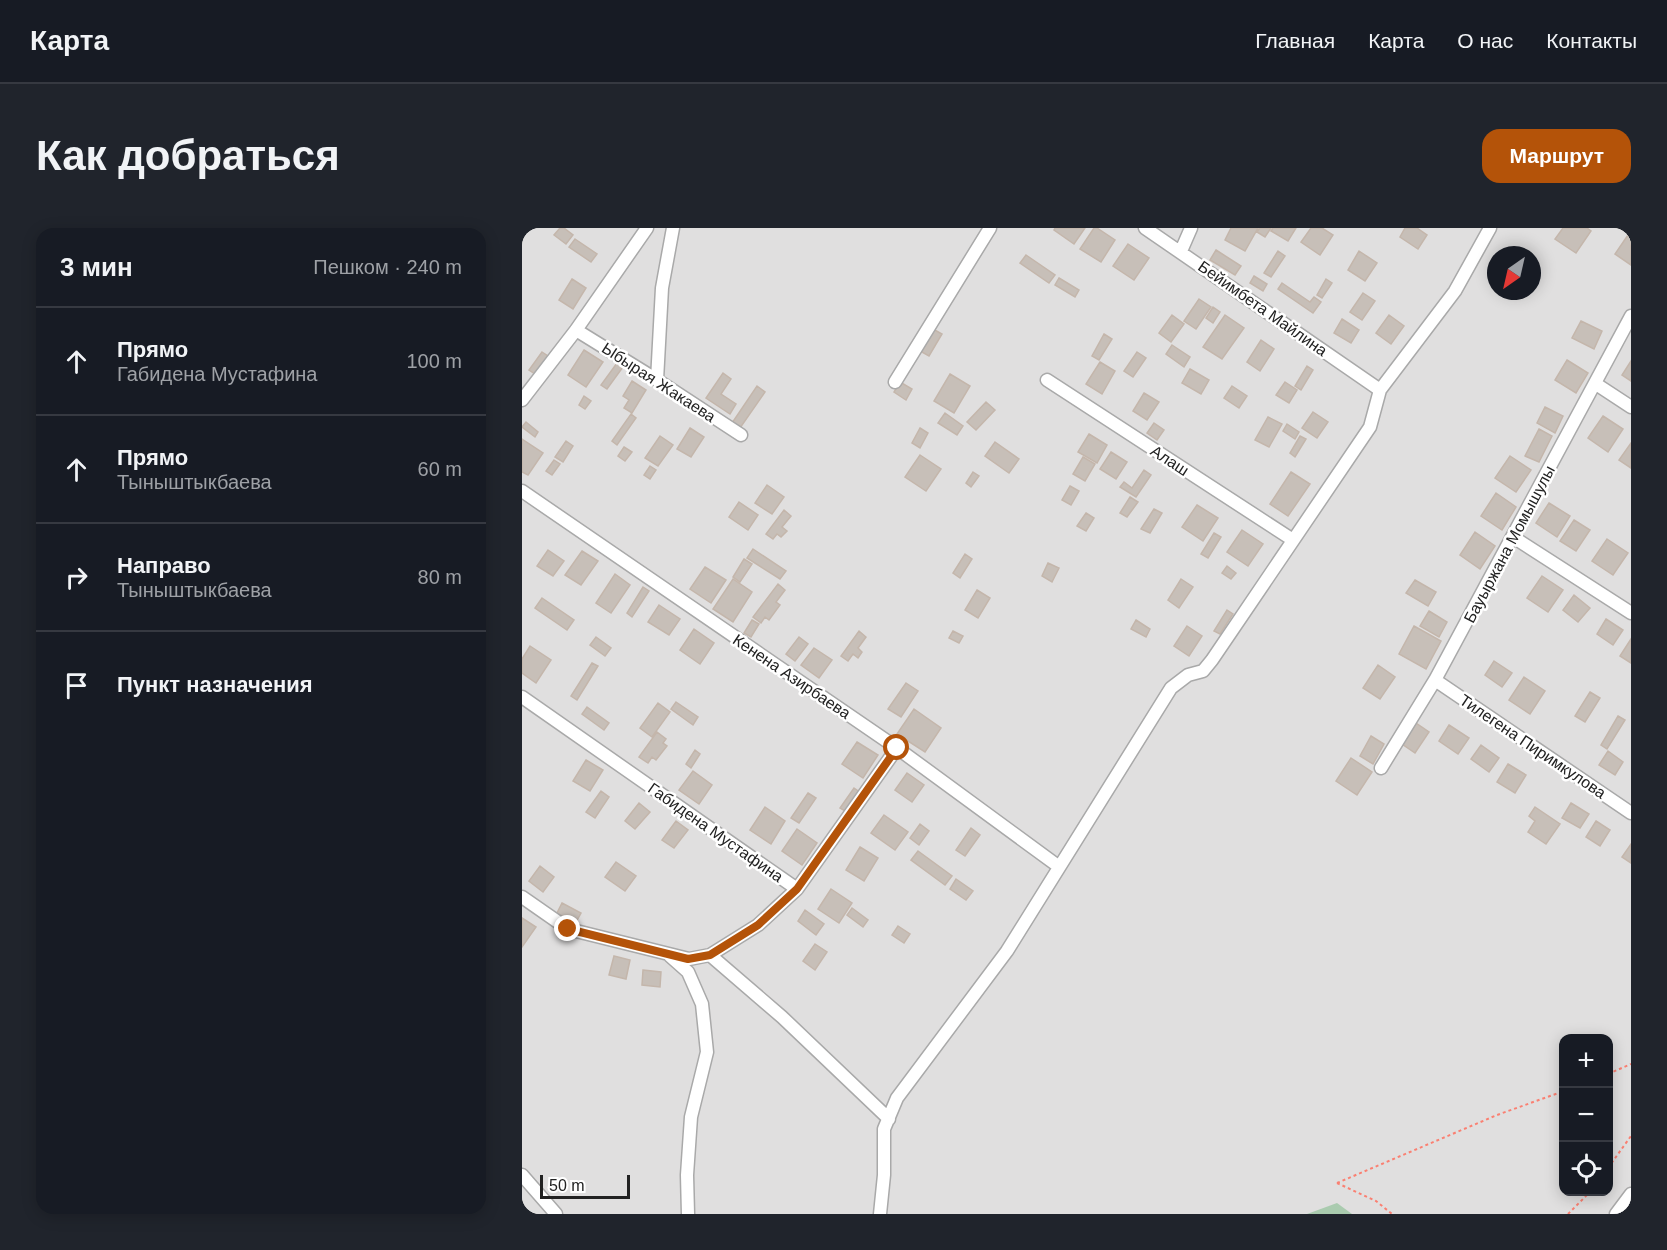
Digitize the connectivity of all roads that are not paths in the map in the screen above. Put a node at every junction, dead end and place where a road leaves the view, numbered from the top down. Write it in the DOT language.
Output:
graph roads {
  1 [pos="647,228"];
  2 [pos="673,228"];
  3 [pos="990,228"];
  4 [pos="1145,228"];
  5 [pos="1191,228"];
  6 [pos="1490,228"];
  7 [pos="1180,251"];
  8 [pos="1631,316"];
  9 [pos="576,330"];
  10 [pos="657,380"];
  11 [pos="1047,380"];
  12 [pos="895,382"];
  13 [pos="1596,384"];
  14 [pos="1380,390"];
  15 [pos="522,400"];
  16 [pos="1631,407"];
  17 [pos="741,435"];
  18 [pos="522,491"];
  19 [pos="1513,537"];
  20 [pos="1293,540"];
  21 [pos="1631,613"];
  22 [pos="1436,680"];
  23 [pos="522,697"];
  24 [pos="897,748"];
  25 [pos="1380,768"];
  26 [pos="1631,813"];
  27 [pos="1058,867"];
  28 [pos="797,889"];
  29 [pos="522,897"];
  30 [pos="668,954"];
  31 [pos="710,955"];
  32 [pos="888,1119"];
  33 [pos="522,1174"];
  34 [pos="1631,1194"];
  35 [pos="556,1214"];
  36 [pos="688,1214"];
  37 [pos="880,1214"];
  38 [pos="1616,1214"];
  1 -- 9 [label="street"];
  2 -- 10 [label="street"];
  3 -- 12 [label="street"];
  4 -- 7 [label="street, Бейимбета Майлина"];
  5 -- 7 [label="street"];
  6 -- 14 [label="street"];
  7 -- 14 [label="street, Бейимбета Майлина"];
  8 -- 13 [label="street, Бауыржана Момышулы"];
  9 -- 10 [label="street, Ыбырая Жакаева"];
  9 -- 15 [label="street"];
  10 -- 17 [label="street, Ыбырая Жакаева"];
  11 -- 20 [label="street, Алаш"];
  13 -- 16 [label="street"];
  13 -- 19 [label="street, Бауыржана Момышулы"];
  14 -- 20 [label="street"];
  18 -- 24 [label="street, Кенена Азирбаева"];
  19 -- 21 [label="street"];
  19 -- 22 [label="street, Бауыржана Момышулы"];
  20 -- 27 [label="street"];
  22 -- 25 [label="street, Бауыржана Момышулы"];
  22 -- 26 [label="street, Тилегена Пиримкулова"];
  23 -- 28 [label="street, Габидена Мустафина"];
  24 -- 27 [label="street, Кенена Азирбаева"];
  24 -- 28 [label="street, Габидена Мустафина"];
  27 -- 32 [label="street"];
  28 -- 31 [label="street"];
  29 -- 30 [label="street"];
  30 -- 31 [label="street"];
  30 -- 36 [label="street"];
  31 -- 32 [label="street"];
  32 -- 37 [label="street"];
  33 -- 35 [label="street"];
  34 -- 38 [label="street"];
}
